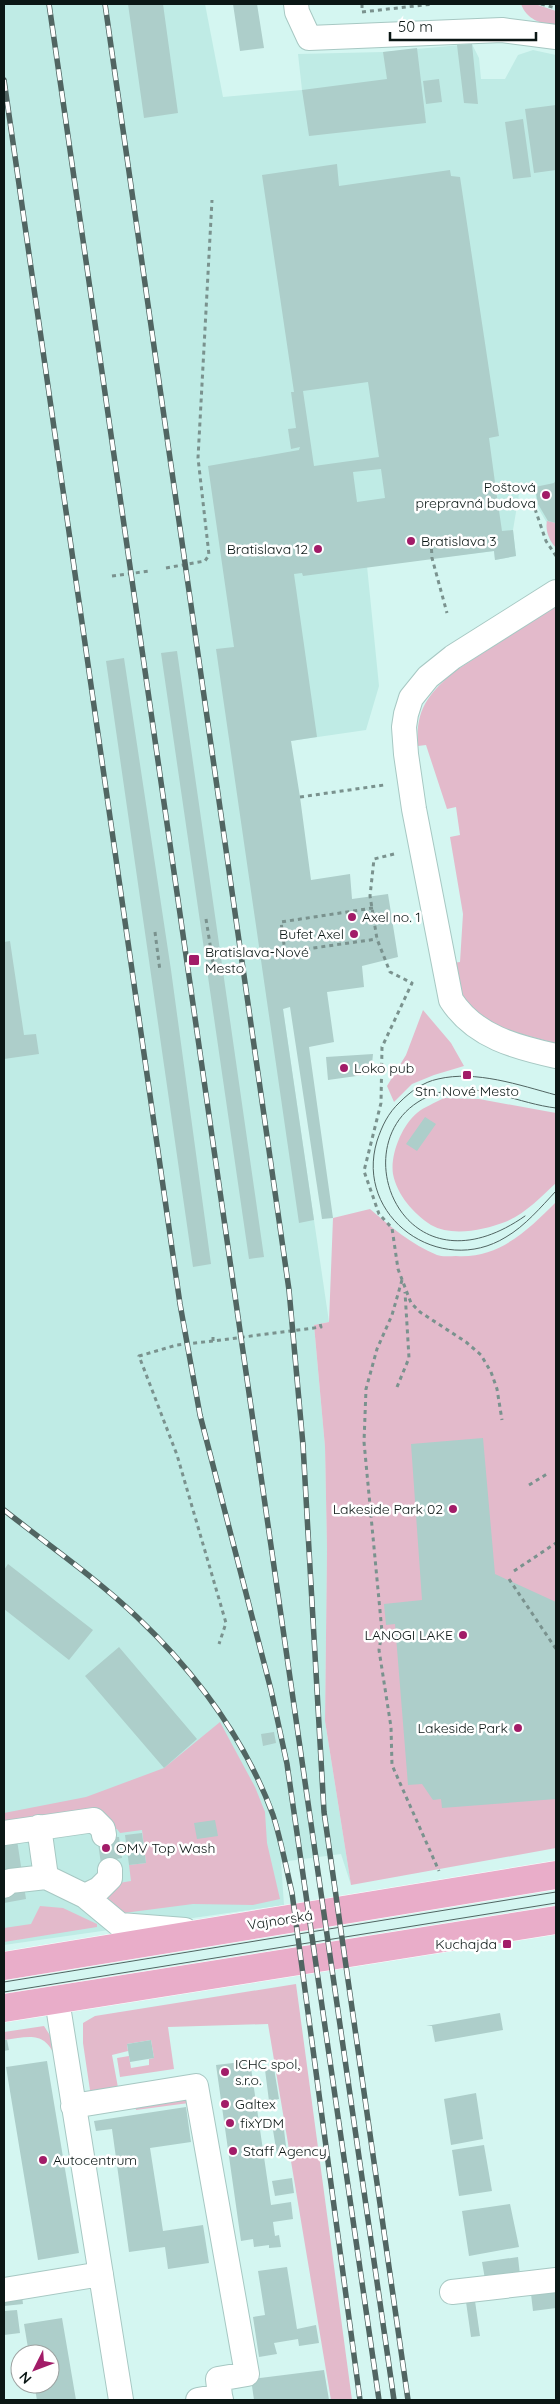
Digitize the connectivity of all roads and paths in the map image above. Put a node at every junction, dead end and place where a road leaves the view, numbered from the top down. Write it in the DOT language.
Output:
graph roads {
  1 [pos="296,4"];
  2 [pos="362,4"];
  3 [pos="433,4"];
  4 [pos="541,4"];
  5 [pos="556,8"];
  6 [pos="556,37"];
  7 [pos="212,200"];
  8 [pos="535,508"];
  9 [pos="431,541"];
  10 [pos="556,556"];
  11 [pos="166,568"];
  12 [pos="150,571"];
  13 [pos="112,576"];
  14 [pos="556,592"];
  15 [pos="446,613"];
  16 [pos="384,785"];
  17 [pos="300,797"];
  18 [pos="394,854"];
  19 [pos="372,908"];
  20 [pos="206,918"];
  21 [pos="155,932"];
  22 [pos="377,939"];
  23 [pos="214,969"];
  24 [pos="160,972"];
  25 [pos="556,1056"];
  26 [pos="402,1280"];
  27 [pos="405,1289"];
  28 [pos="320,1324"];
  29 [pos="397,1387"];
  30 [pos="502,1420"];
  31 [pos="546,1474"];
  32 [pos="529,1485"];
  33 [pos="556,1544"];
  34 [pos="514,1571"];
  35 [pos="509,1578"];
  36 [pos="218,1644"];
  37 [pos="556,1649"];
  38 [pos="39,1827"];
  39 [pos="4,1833"];
  40 [pos="104,1834"];
  41 [pos="110,1870"];
  42 [pos="439,1871"];
  43 [pos="556,1875"];
  44 [pos="46,1876"];
  45 [pos="4,1886"];
  46 [pos="85,1896"];
  47 [pos="556,1920"];
  48 [pos="212,1931"];
  49 [pos="4,1966"];
  50 [pos="57,2000"];
  51 [pos="4,2008"];
  52 [pos="73,2106"];
  53 [pos="101,2274"];
  54 [pos="556,2280"];
  55 [pos="4,2290"];
  56 [pos="452,2292"];
  57 [pos="213,2399"];
  58 [pos="121,2400"];
  1 -- 6 [label="street"];
  2 -- 3 [label="path"];
  4 -- 5 [label="path"];
  7 -- 11 [label="path"];
  8 -- 10 [label="path"];
  9 -- 15 [label="path"];
  12 -- 13 [label="path"];
  14 -- 25 [label="street"];
  16 -- 17 [label="path"];
  18 -- 19 [label="path"];
  19 -- 22 [label="path"];
  19 -- 22 [label="path"];
  20 -- 23 [label="path"];
  21 -- 24 [label="path"];
  22 -- 26 [label="path"];
  26 -- 27 [label="path"];
  26 -- 42 [label="path"];
  27 -- 29 [label="path"];
  27 -- 30 [label="path"];
  28 -- 36 [label="path"];
  31 -- 32 [label="path"];
  33 -- 34 [label="path"];
  35 -- 37 [label="path"];
  38 -- 39 [label="street"];
  38 -- 40 [label="street"];
  38 -- 44 [label="street"];
  41 -- 46 [label="street"];
  43 -- 48 [label="main road, Vajnorská"];
  44 -- 45 [label="street"];
  44 -- 46 [label="street"];
  46 -- 48 [label="street"];
  47 -- 50 [label="main road"];
  48 -- 49 [label="main road, Vajnorská"];
  50 -- 51 [label="main road"];
  50 -- 52 [label="street"];
  52 -- 53 [label="street"];
  52 -- 57 [label="street"];
  53 -- 55 [label="street"];
  53 -- 58 [label="street"];
  54 -- 56 [label="street"];
}
